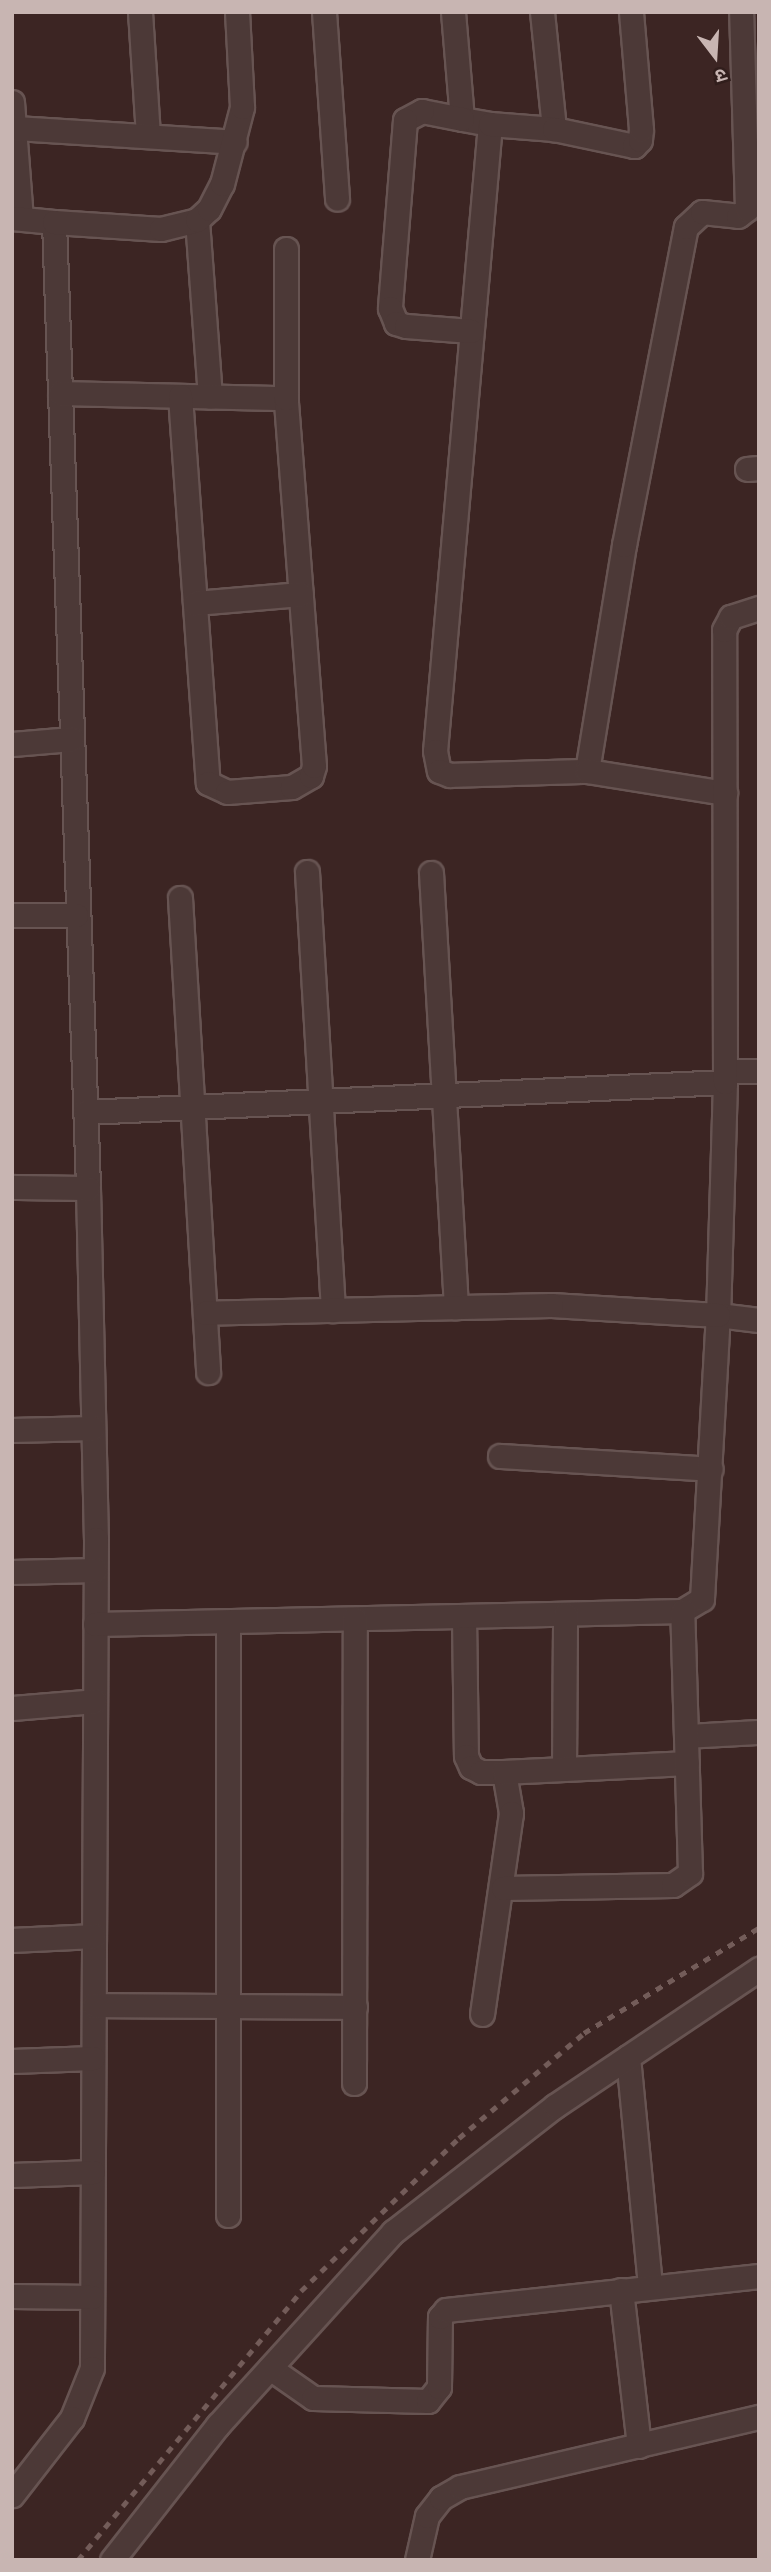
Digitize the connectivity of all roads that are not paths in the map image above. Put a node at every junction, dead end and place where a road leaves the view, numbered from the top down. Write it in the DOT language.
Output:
graph roads {
  1 [pos="140,12"];
  2 [pos="237,12"];
  3 [pos="324,12"];
  4 [pos="453,12"];
  5 [pos="542,12"];
  6 [pos="631,12"];
  7 [pos="741,12"];
  8 [pos="12,102"];
  9 [pos="462,119"];
  10 [pos="752,120"];
  11 [pos="491,124"];
  12 [pos="15,128"];
  13 [pos="554,129"];
  14 [pos="148,136"];
  15 [pos="235,142"];
  16 [pos="753,186"];
  17 [pos="337,199"];
  18 [pos="17,218"];
  19 [pos="197,220"];
  20 [pos="54,222"];
  21 [pos="286,249"];
  22 [pos="471,331"];
  23 [pos="60,393"];
  24 [pos="180,396"];
  25 [pos="210,397"];
  26 [pos="286,398"];
  27 [pos="301,594"];
  28 [pos="195,603"];
  29 [pos="759,608"];
  30 [pos="72,739"];
  31 [pos="12,744"];
  32 [pos="587,771"];
  33 [pos="725,793"];
  34 [pos="307,872"];
  35 [pos="431,873"];
  36 [pos="180,898"];
  37 [pos="12,915"];
  38 [pos="76,915"];
  39 [pos="759,1071"];
  40 [pos="725,1076"];
  41 [pos="444,1096"];
  42 [pos="321,1101"];
  43 [pos="192,1107"];
  44 [pos="85,1112"];
  45 [pos="12,1187"];
  46 [pos="88,1188"];
  47 [pos="456,1307"];
  48 [pos="333,1310"];
  49 [pos="205,1313"];
  50 [pos="718,1315"];
  51 [pos="759,1320"];
  52 [pos="208,1372"];
  53 [pos="93,1428"];
  54 [pos="12,1430"];
  55 [pos="500,1456"];
  56 [pos="711,1469"];
  57 [pos="95,1570"];
  58 [pos="12,1572"];
  59 [pos="682,1611"];
  60 [pos="565,1614"];
  61 [pos="464,1616"];
  62 [pos="355,1619"];
  63 [pos="228,1622"];
  64 [pos="95,1624"];
  65 [pos="95,1700"];
  66 [pos="12,1708"];
  67 [pos="759,1732"];
  68 [pos="687,1736"];
  69 [pos="687,1763"];
  70 [pos="564,1769"];
  71 [pos="504,1772"];
  72 [pos="503,1888"];
  73 [pos="94,1936"];
  74 [pos="12,1940"];
  75 [pos="759,1969"];
  76 [pos="94,2005"];
  77 [pos="228,2006"];
  78 [pos="355,2007"];
  79 [pos="482,2014"];
  80 [pos="628,2057"];
  81 [pos="93,2058"];
  82 [pos="12,2061"];
  83 [pos="354,2083"];
  84 [pos="93,2172"];
  85 [pos="12,2175"];
  86 [pos="228,2215"];
  87 [pos="759,2276"];
  88 [pos="650,2287"];
  89 [pos="621,2290"];
  90 [pos="12,2296"];
  91 [pos="92,2297"];
  92 [pos="270,2368"];
  93 [pos="759,2417"];
  94 [pos="639,2446"];
  95 [pos="12,2496"];
  96 [pos="112,2560"];
  97 [pos="417,2560"];
  1 -- 14 [label="street"];
  2 -- 15 [label="street"];
  3 -- 17 [label="street"];
  4 -- 9 [label="street"];
  5 -- 13 [label="street"];
  6 -- 13 [label="street"];
  7 -- 10 [label="street"];
  8 -- 12 [label="street"];
  9 -- 11 [label="street"];
  9 -- 22 [label="street"];
  10 -- 16 [label="street"];
  11 -- 13 [label="street"];
  11 -- 22 [label="street"];
  12 -- 14 [label="street"];
  12 -- 18 [label="street"];
  14 -- 15 [label="street"];
  15 -- 19 [label="street"];
  16 -- 32 [label="street"];
  18 -- 20 [label="street"];
  19 -- 20 [label="street"];
  19 -- 25 [label="street"];
  20 -- 23 [label="street"];
  21 -- 26 [label="street"];
  22 -- 32 [label="street"];
  23 -- 24 [label="street"];
  23 -- 30 [label="street"];
  24 -- 25 [label="street"];
  24 -- 28 [label="street"];
  25 -- 26 [label="street"];
  26 -- 27 [label="street"];
  27 -- 28 [label="street"];
  27 -- 28 [label="street"];
  29 -- 33 [label="street"];
  30 -- 31 [label="street"];
  30 -- 38 [label="street"];
  32 -- 33 [label="street"];
  33 -- 40 [label="street"];
  34 -- 42 [label="street"];
  35 -- 41 [label="street"];
  36 -- 43 [label="street"];
  37 -- 38 [label="street"];
  38 -- 44 [label="street"];
  39 -- 40 [label="street"];
  40 -- 41 [label="street"];
  40 -- 50 [label="street"];
  41 -- 42 [label="street"];
  41 -- 47 [label="street"];
  42 -- 43 [label="street"];
  42 -- 48 [label="street"];
  43 -- 44 [label="street"];
  43 -- 49 [label="street"];
  44 -- 46 [label="street"];
  45 -- 46 [label="street"];
  46 -- 53 [label="street"];
  47 -- 48 [label="street"];
  47 -- 50 [label="street"];
  48 -- 49 [label="street"];
  49 -- 52 [label="street"];
  50 -- 51 [label="street"];
  50 -- 56 [label="street"];
  53 -- 54 [label="street"];
  53 -- 57 [label="street"];
  55 -- 56 [label="street"];
  56 -- 59 [label="street"];
  57 -- 58 [label="street"];
  57 -- 64 [label="street"];
  59 -- 60 [label="street"];
  59 -- 68 [label="street"];
  60 -- 61 [label="street"];
  60 -- 70 [label="street"];
  61 -- 62 [label="street"];
  61 -- 71 [label="street"];
  62 -- 63 [label="street"];
  62 -- 78 [label="street"];
  63 -- 64 [label="street"];
  63 -- 77 [label="street"];
  64 -- 65 [label="street"];
  65 -- 66 [label="street"];
  65 -- 73 [label="street"];
  67 -- 68 [label="street"];
  68 -- 69 [label="street"];
  69 -- 70 [label="street"];
  69 -- 72 [label="street"];
  70 -- 71 [label="street"];
  71 -- 72 [label="street"];
  72 -- 79 [label="street"];
  73 -- 74 [label="street"];
  73 -- 76 [label="street"];
  75 -- 80 [label="street"];
  76 -- 77 [label="street"];
  76 -- 81 [label="street"];
  77 -- 78 [label="street"];
  77 -- 86 [label="street"];
  78 -- 83 [label="street"];
  80 -- 88 [label="street"];
  80 -- 92 [label="street"];
  81 -- 82 [label="street"];
  81 -- 84 [label="street"];
  84 -- 85 [label="street"];
  84 -- 91 [label="street"];
  87 -- 88 [label="street"];
  88 -- 89 [label="street"];
  89 -- 92 [label="street"];
  89 -- 94 [label="street"];
  90 -- 91 [label="street"];
  91 -- 95 [label="street"];
  92 -- 96 [label="street"];
  93 -- 94 [label="street"];
  94 -- 97 [label="street"];
}
